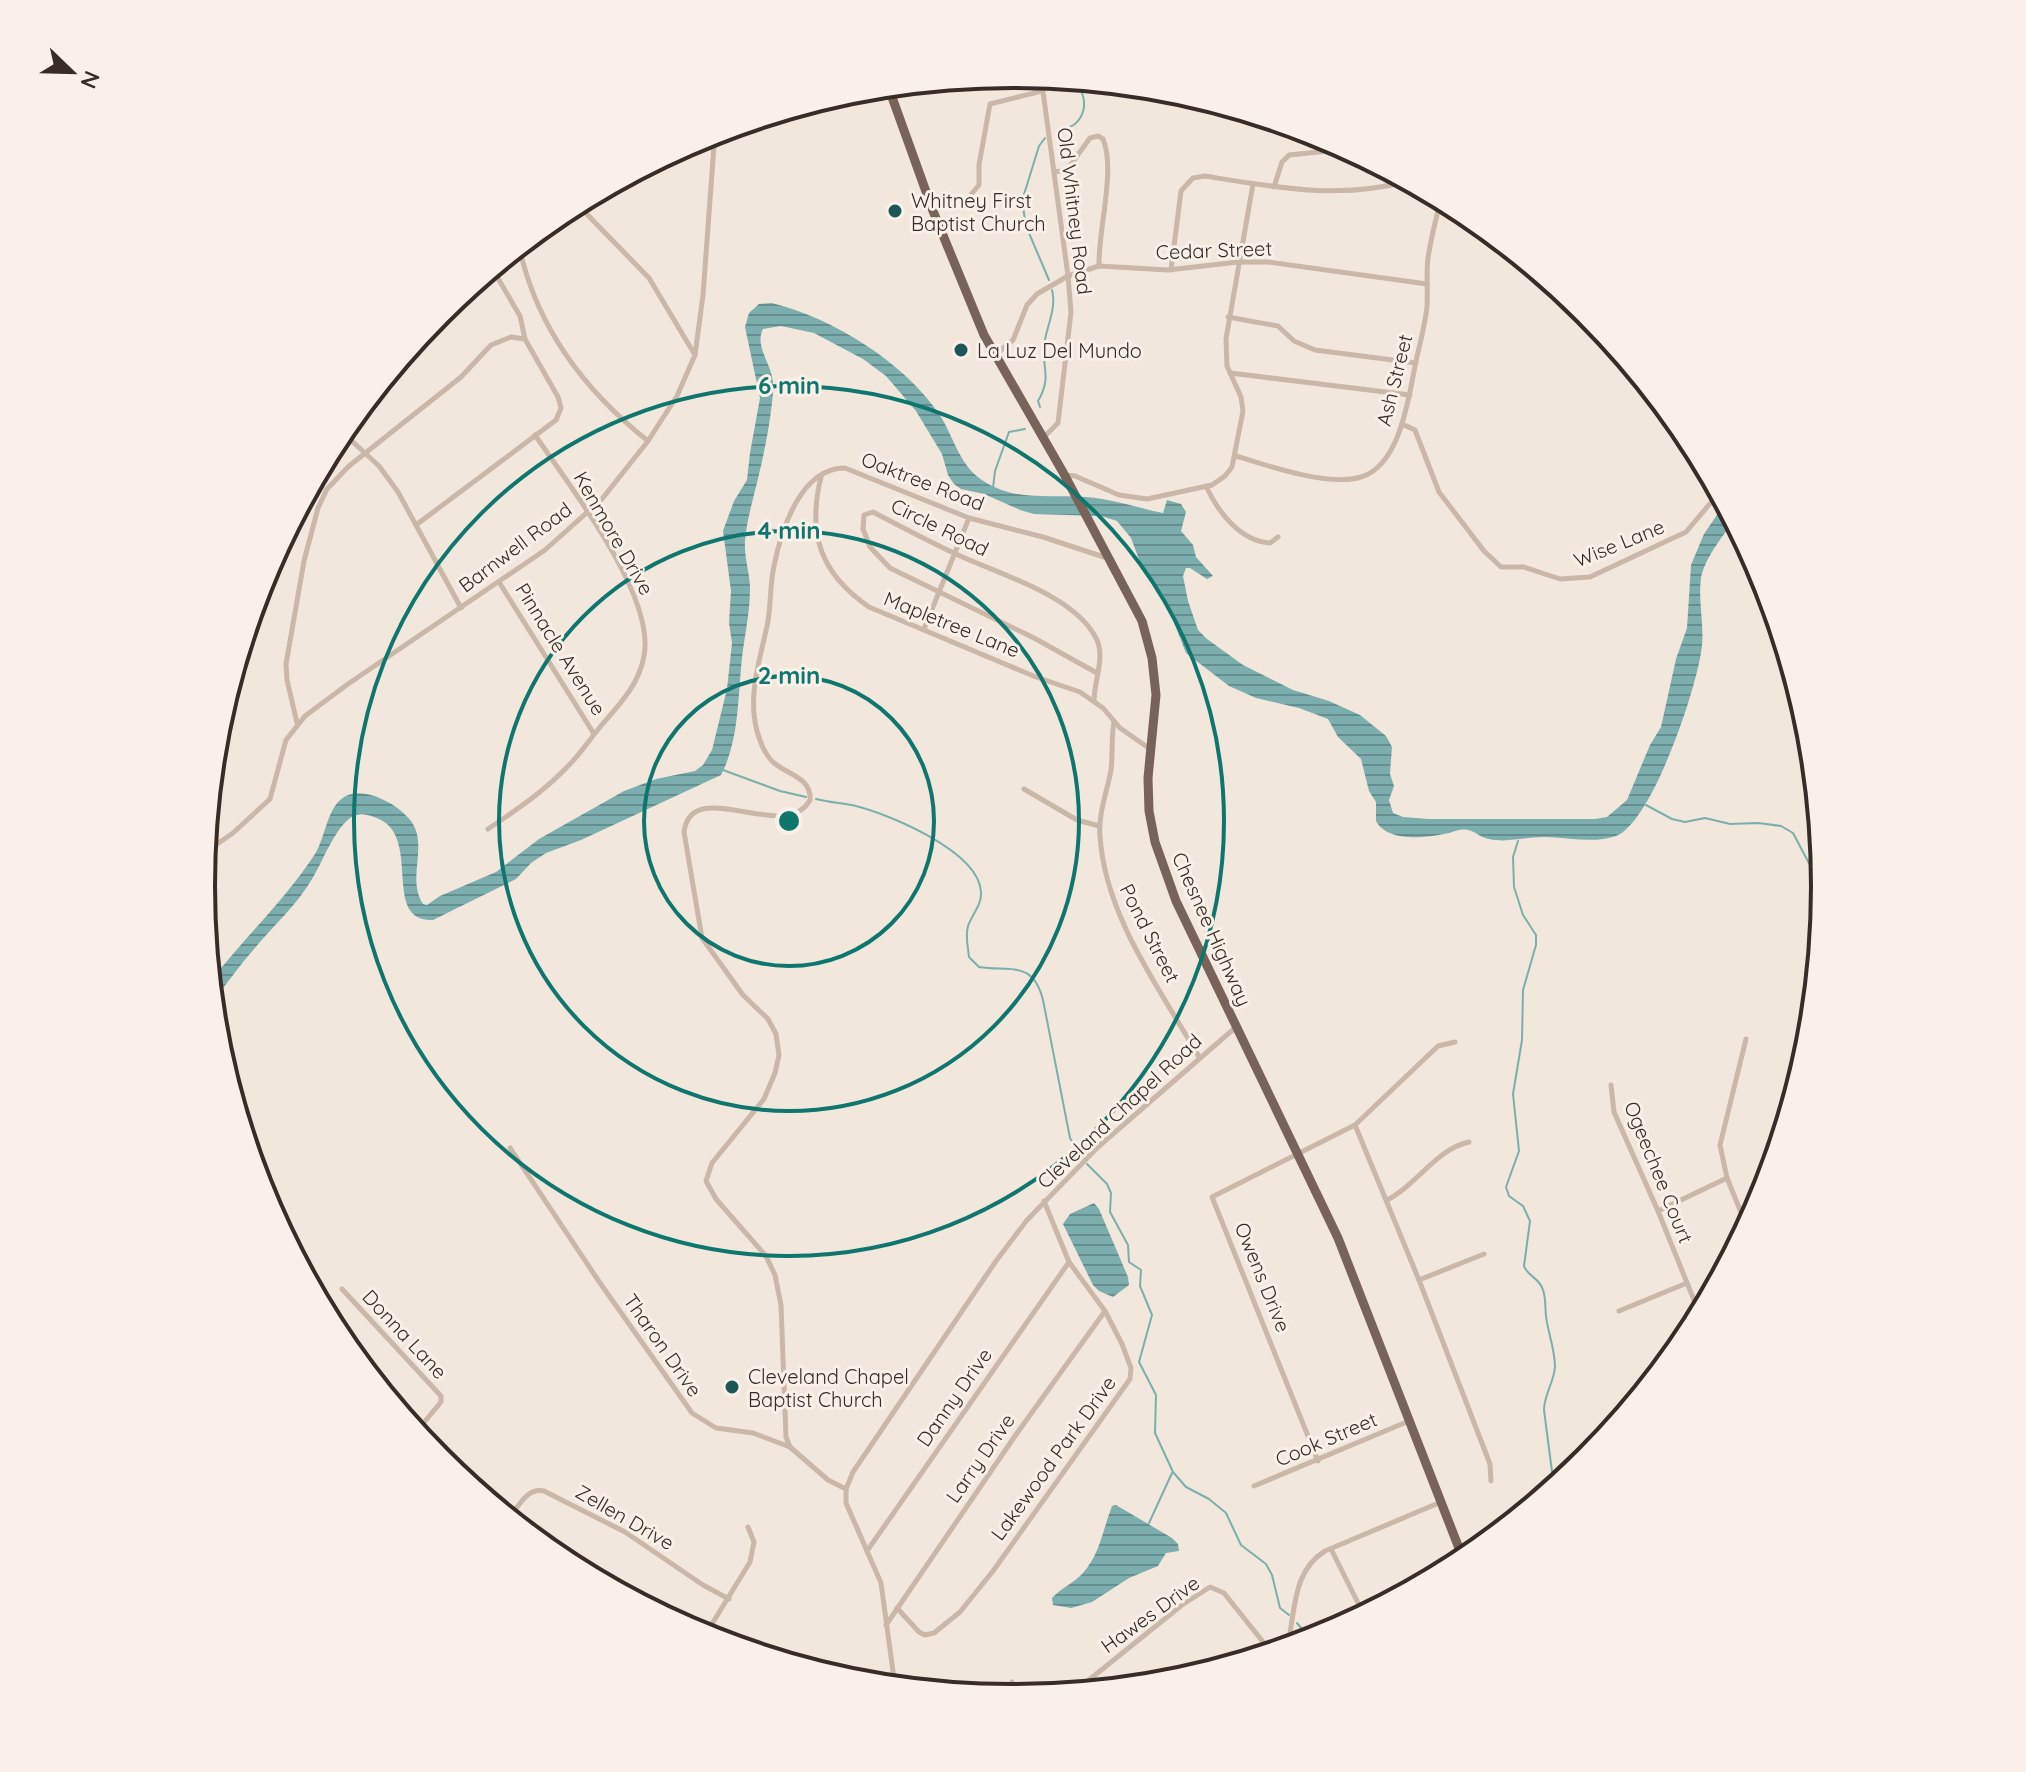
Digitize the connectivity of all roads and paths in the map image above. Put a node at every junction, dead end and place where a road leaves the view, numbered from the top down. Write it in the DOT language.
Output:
graph roads {
  1 [pos="1042,91"];
  2 [pos="892,98"];
  3 [pos="714,147"];
  4 [pos="1324,151"];
  5 [pos="1054,172"];
  6 [pos="1253,184"];
  7 [pos="1392,184"];
  8 [pos="1274,187"];
  9 [pos="933,211"];
  10 [pos="1438,211"];
  11 [pos="585,213"];
  12 [pos="522,257"];
  13 [pos="1238,262"];
  14 [pos="1099,266"];
  15 [pos="1171,270"];
  16 [pos="1068,276"];
  17 [pos="497,277"];
  18 [pos="1427,284"];
  19 [pos="1228,317"];
  20 [pos="525,339"];
  21 [pos="695,355"];
  22 [pos="995,356"];
  23 [pos="1416,363"];
  24 [pos="1229,373"];
  25 [pos="1410,395"];
  26 [pos="1402,424"];
  27 [pos="535,435"];
  28 [pos="1043,439"];
  29 [pos="351,440"];
  30 [pos="648,441"];
  31 [pos="366,453"];
  32 [pos="1236,456"];
  33 [pos="1064,474"];
  34 [pos="821,475"];
  35 [pos="1206,486"];
  36 [pos="1712,501"];
  37 [pos="587,513"];
  38 [pos="969,518"];
  39 [pos="416,525"];
  40 [pos="1278,537"];
  41 [pos="955,554"];
  42 [pos="1105,554"];
  43 [pos="499,582"];
  44 [pos="939,593"];
  45 [pos="461,608"];
  46 [pos="924,629"];
  47 [pos="1097,673"];
  48 [pos="1094,701"];
  49 [pos="1114,721"];
  50 [pos="297,724"];
  51 [pos="594,734"];
  52 [pos="1151,750"];
  53 [pos="1024,789"];
  54 [pos="1099,826"];
  55 [pos="488,829"];
  56 [pos="217,844"];
  57 [pos="1237,1027"];
  58 [pos="1746,1039"];
  59 [pos="1455,1042"];
  60 [pos="1199,1057"];
  61 [pos="1611,1085"];
  62 [pos="1355,1125"];
  63 [pos="1469,1142"];
  64 [pos="510,1148"];
  65 [pos="1299,1152"];
  66 [pos="1727,1178"];
  67 [pos="1387,1200"];
  68 [pos="1044,1201"];
  69 [pos="1658,1211"];
  70 [pos="1741,1212"];
  71 [pos="1484,1254"];
  72 [pos="1069,1262"];
  73 [pos="1419,1280"];
  74 [pos="1687,1283"];
  75 [pos="342,1289"];
  76 [pos="1694,1301"];
  77 [pos="1105,1311"];
  78 [pos="1619,1311"];
  79 [pos="1410,1421"];
  80 [pos="423,1423"];
  81 [pos="790,1447"];
  82 [pos="1318,1461"];
  83 [pos="1491,1481"];
  84 [pos="1254,1486"];
  85 [pos="846,1489"];
  86 [pos="1442,1502"];
  87 [pos="516,1510"];
  88 [pos="748,1527"];
  89 [pos="1459,1548"];
  90 [pos="1331,1549"];
  91 [pos="867,1551"];
  92 [pos="729,1599"];
  93 [pos="1359,1605"];
  94 [pos="897,1608"];
  95 [pos="712,1625"];
  96 [pos="886,1625"];
  97 [pos="1289,1634"];
  98 [pos="1264,1644"];
  99 [pos="893,1675"];
  100 [pos="1089,1680"];
  1 -- 5 [label="street, Old Whitney Road"];
  1 -- 9 [label="street"];
  2 -- 9 [label="main road, Chesnee Highway"];
  3 -- 21 [label="street, Barnwell Road"];
  4 -- 8 [label="street"];
  5 -- 14 [label="street"];
  5 -- 16 [label="street, Old Whitney Road"];
  6 -- 8 [label="street"];
  6 -- 13 [label="street"];
  6 -- 15 [label="street"];
  7 -- 8 [label="street"];
  9 -- 22 [label="main road, Chesnee Highway"];
  10 -- 18 [label="street, Ash Street"];
  11 -- 21 [label="street"];
  12 -- 30 [label="street"];
  13 -- 15 [label="street, Cedar Street"];
  13 -- 18 [label="street, Cedar Street"];
  13 -- 19 [label="street"];
  14 -- 15 [label="street, Cedar Street"];
  14 -- 16 [label="street, Cedar Street"];
  16 -- 22 [label="street, Cedar Street"];
  16 -- 28 [label="street, Old Whitney Road"];
  17 -- 20 [label="street"];
  18 -- 23 [label="street, Ash Street"];
  19 -- 23 [label="street"];
  19 -- 24 [label="street"];
  20 -- 27 [label="street"];
  20 -- 31 [label="street"];
  21 -- 30 [label="street, Barnwell Road"];
  22 -- 28 [label="main road, Chesnee Highway"];
  23 -- 25 [label="street, Ash Street"];
  24 -- 25 [label="street"];
  24 -- 32 [label="street"];
  25 -- 26 [label="street, Ash Street"];
  26 -- 32 [label="street, Ash Street"];
  26 -- 36 [label="street, Wise Lane"];
  27 -- 37 [label="street, Kenmore Drive"];
  27 -- 39 [label="street"];
  28 -- 33 [label="main road, Chesnee Highway"];
  29 -- 31 [label="street"];
  30 -- 37 [label="street, Barnwell Road"];
  31 -- 39 [label="street"];
  31 -- 50 [label="street"];
  32 -- 35 [label="street"];
  33 -- 35 [label="street"];
  33 -- 42 [label="main road, Chesnee Highway"];
  34 -- 38 [label="street, Oaktree Road"];
  34 -- 46 [label="street, Mapletree Lane"];
  34 -- 81 [label="street"];
  35 -- 40 [label="street"];
  37 -- 43 [label="street, Barnwell Road"];
  37 -- 51 [label="street, Kenmore Drive"];
  38 -- 41 [label="street"];
  38 -- 42 [label="street, Oaktree Road"];
  39 -- 45 [label="street"];
  41 -- 44 [label="street"];
  41 -- 44 [label="street, Circle Road"];
  41 -- 47 [label="street, Circle Road"];
  42 -- 52 [label="main road, Chesnee Highway"];
  43 -- 45 [label="street, Barnwell Road"];
  43 -- 51 [label="street, Pinnacle Avenue"];
  44 -- 46 [label="street"];
  44 -- 47 [label="street, Circle Road"];
  45 -- 50 [label="street, Barnwell Road"];
  46 -- 48 [label="street, Mapletree Lane"];
  47 -- 48 [label="street, Circle Road"];
  48 -- 49 [label="street, Mapletree Lane"];
  49 -- 52 [label="street, Mapletree Lane"];
  49 -- 54 [label="street, Pond Street"];
  50 -- 56 [label="street, Barnwell Road"];
  51 -- 55 [label="street, Kenmore Drive"];
  52 -- 57 [label="main road, Chesnee Highway"];
  53 -- 54 [label="street"];
  54 -- 60 [label="street, Pond Street"];
  57 -- 60 [label="street, Cleveland Chapel Road"];
  57 -- 65 [label="main road, Chesnee Highway"];
  58 -- 66 [label="street"];
  59 -- 62 [label="street"];
  60 -- 68 [label="street, Cleveland Chapel Road"];
  61 -- 69 [label="street, Ogeechee Court"];
  62 -- 65 [label="street"];
  62 -- 67 [label="street"];
  63 -- 67 [label="street"];
  64 -- 81 [label="street, Tharon Drive"];
  65 -- 79 [label="main road, Chesnee Highway"];
  65 -- 82 [label="street, Owens Drive"];
  66 -- 69 [label="street"];
  66 -- 70 [label="street"];
  67 -- 73 [label="street"];
  68 -- 72 [label="street, Lakewood Park Drive"];
  68 -- 85 [label="street, Cleveland Chapel Road"];
  69 -- 74 [label="street, Ogeechee Court"];
  71 -- 73 [label="street"];
  72 -- 77 [label="street, Lakewood Park Drive"];
  72 -- 91 [label="street, Danny Drive"];
  73 -- 83 [label="street"];
  74 -- 76 [label="street, Ogeechee Court"];
  74 -- 78 [label="street"];
  75 -- 80 [label="street, Donna Lane"];
  77 -- 94 [label="street, Larry Drive"];
  77 -- 94 [label="street, Lakewood Park Drive"];
  79 -- 82 [label="street, Cook Street"];
  79 -- 86 [label="main road, Chesnee Highway"];
  81 -- 85 [label="street, Tharon Drive"];
  82 -- 84 [label="street, Cook Street"];
  85 -- 91 [label="street"];
  86 -- 89 [label="main road, Chesnee Highway"];
  86 -- 90 [label="street"];
  87 -- 92 [label="street, Zellen Drive"];
  88 -- 92 [label="street"];
  90 -- 93 [label="street"];
  90 -- 97 [label="street"];
  91 -- 96 [label="street"];
  92 -- 95 [label="street"];
  94 -- 96 [label="street, Larry Drive"];
  96 -- 99 [label="street"];
  98 -- 100 [label="street, Hawes Drive"];
}
